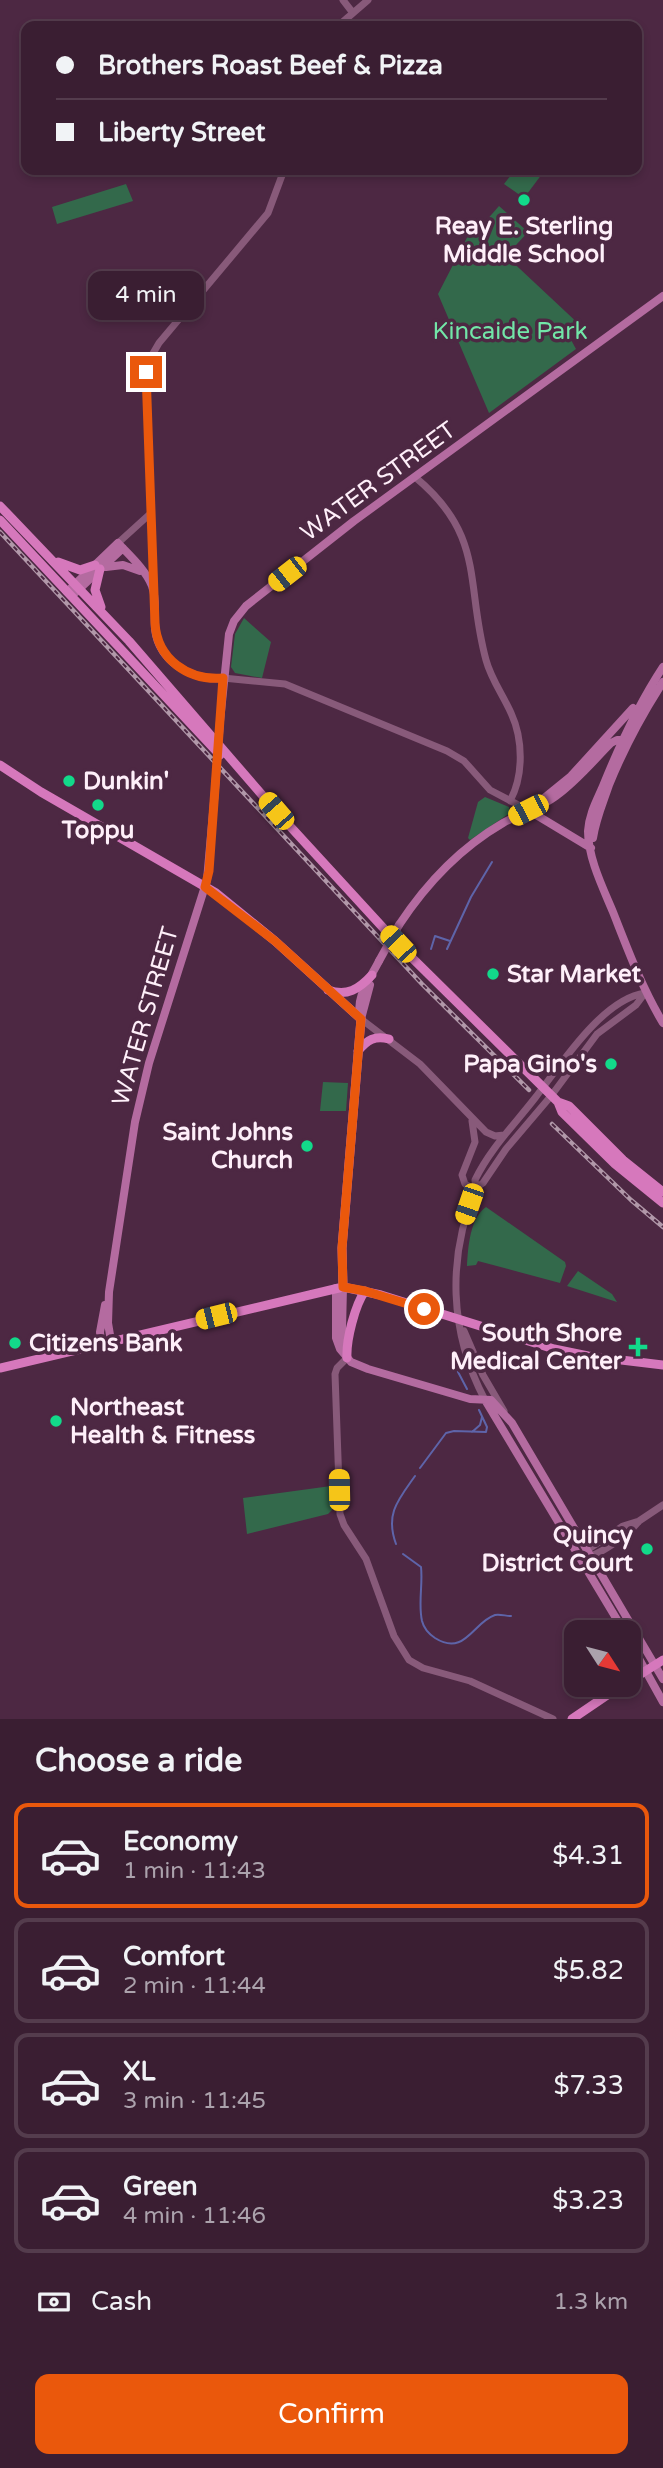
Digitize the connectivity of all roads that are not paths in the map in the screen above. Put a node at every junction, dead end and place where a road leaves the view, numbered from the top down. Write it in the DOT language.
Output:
graph roads {
  1 [pos="343,0"];
  2 [pos="368,0"];
  3 [pos="353,13"];
  4 [pos="344,21"];
  5 [pos="282,175"];
  6 [pos="663,296"];
  7 [pos="415,477"];
  8 [pos="0,506"];
  9 [pos="151,513"];
  10 [pos="0,520"];
  11 [pos="120,546"];
  12 [pos="50,557"];
  13 [pos="98,567"];
  14 [pos="145,574"];
  15 [pos="78,586"];
  16 [pos="69,594"];
  17 [pos="154,596"];
  18 [pos="110,620"];
  19 [pos="663,667"];
  20 [pos="223,678"];
  21 [pos="663,682"];
  22 [pos="651,685"];
  23 [pos="630,735"];
  24 [pos="621,740"];
  25 [pos="0,765"];
  26 [pos="510,801"];
  27 [pos="528,810"];
  28 [pos="276,811"];
  29 [pos="592,848"];
  30 [pos="205,887"];
  31 [pos="372,975"];
  32 [pos="327,990"];
  33 [pos="645,993"];
  34 [pos="361,1019"];
  35 [pos="663,1023"];
  36 [pos="389,1039"];
  37 [pos="358,1051"];
  38 [pos="543,1087"];
  39 [pos="554,1099"];
  40 [pos="470,1117"];
  41 [pos="504,1135"];
  42 [pos="475,1189"];
  43 [pos="663,1192"];
  44 [pos="663,1203"];
  45 [pos="340,1288"];
  46 [pos="365,1291"];
  47 [pos="460,1321"];
  48 [pos="106,1343"];
  49 [pos="347,1357"];
  50 [pos="663,1365"];
  51 [pos="0,1368"];
  52 [pos="485,1399"];
  53 [pos="512,1423"];
  54 [pos="663,1505"];
  55 [pos="590,1553"];
  56 [pos="580,1558"];
  57 [pos="617,1620"];
  58 [pos="641,1652"];
  59 [pos="655,1665"];
  60 [pos="663,1679"];
  61 [pos="603,1698"];
  62 [pos="663,1702"];
  63 [pos="553,1719"];
  64 [pos="572,1719"];
  1 -- 3 [label="street"];
  2 -- 3 [label="street"];
  3 -- 4 [label="street"];
  5 -- 9 [label="street"];
  6 -- 7 [label="main road, WATER STREET"];
  7 -- 20 [label="main road, WATER STREET"];
  7 -- 26 [label="street"];
  8 -- 12 [label="main road"];
  9 -- 11 [label="street"];
  9 -- 17 [label="street"];
  10 -- 16 [label="main road"];
  11 -- 13 [label="main road"];
  11 -- 14 [label="main road"];
  12 -- 13 [label="main road"];
  12 -- 15 [label="main road"];
  13 -- 14 [label="main road"];
  13 -- 15 [label="main road"];
  13 -- 18 [label="main road"];
  14 -- 17 [label="main road"];
  15 -- 16 [label="main road"];
  15 -- 18 [label="main road"];
  16 -- 28 [label="main road"];
  17 -- 20 [label="main road"];
  18 -- 28 [label="main road"];
  19 -- 22 [label="main road"];
  20 -- 26 [label="street"];
  20 -- 30 [label="main road, WATER STREET, bridge"];
  21 -- 23 [label="main road"];
  22 -- 24 [label="main road"];
  22 -- 27 [label="main road"];
  23 -- 24 [label="main road"];
  23 -- 29 [label="main road"];
  24 -- 27 [label="main road"];
  24 -- 29 [label="main road"];
  25 -- 30 [label="main road"];
  26 -- 27 [label="street"];
  27 -- 29 [label="main road"];
  27 -- 31 [label="main road, bridge"];
  28 -- 38 [label="main road"];
  29 -- 33 [label="main road"];
  30 -- 32 [label="main road"];
  30 -- 48 [label="main road, WATER STREET"];
  31 -- 32 [label="main road"];
  31 -- 34 [label="main road"];
  32 -- 34 [label="main road"];
  33 -- 35 [label="main road"];
  33 -- 38 [label="street"];
  33 -- 39 [label="street"];
  34 -- 36 [label="street"];
  34 -- 37 [label="main road"];
  36 -- 37 [label="main road"];
  36 -- 40 [label="street"];
  37 -- 45 [label="main road"];
  38 -- 39 [label="main road"];
  38 -- 41 [label="street"];
  39 -- 42 [label="street"];
  39 -- 43 [label="main road"];
  39 -- 44 [label="main road"];
  40 -- 41 [label="street"];
  40 -- 42 [label="street"];
  41 -- 42 [label="street"];
  42 -- 47 [label="street"];
  45 -- 46 [label="main road"];
  45 -- 48 [label="main road"];
  45 -- 49 [label="main road"];
  46 -- 47 [label="main road"];
  46 -- 49 [label="main road"];
  47 -- 50 [label="main road"];
  47 -- 52 [label="street"];
  47 -- 53 [label="street"];
  48 -- 51 [label="main road"];
  49 -- 52 [label="main road"];
  49 -- 63 [label="street"];
  52 -- 53 [label="main road"];
  52 -- 56 [label="main road"];
  53 -- 55 [label="main road"];
  54 -- 55 [label="street"];
  55 -- 56 [label="street"];
  55 -- 59 [label="main road"];
  56 -- 57 [label="main road"];
  58 -- 59 [label="main road"];
  59 -- 60 [label="main road"];
  59 -- 62 [label="main road"];
  61 -- 64 [label="main road"];
}
